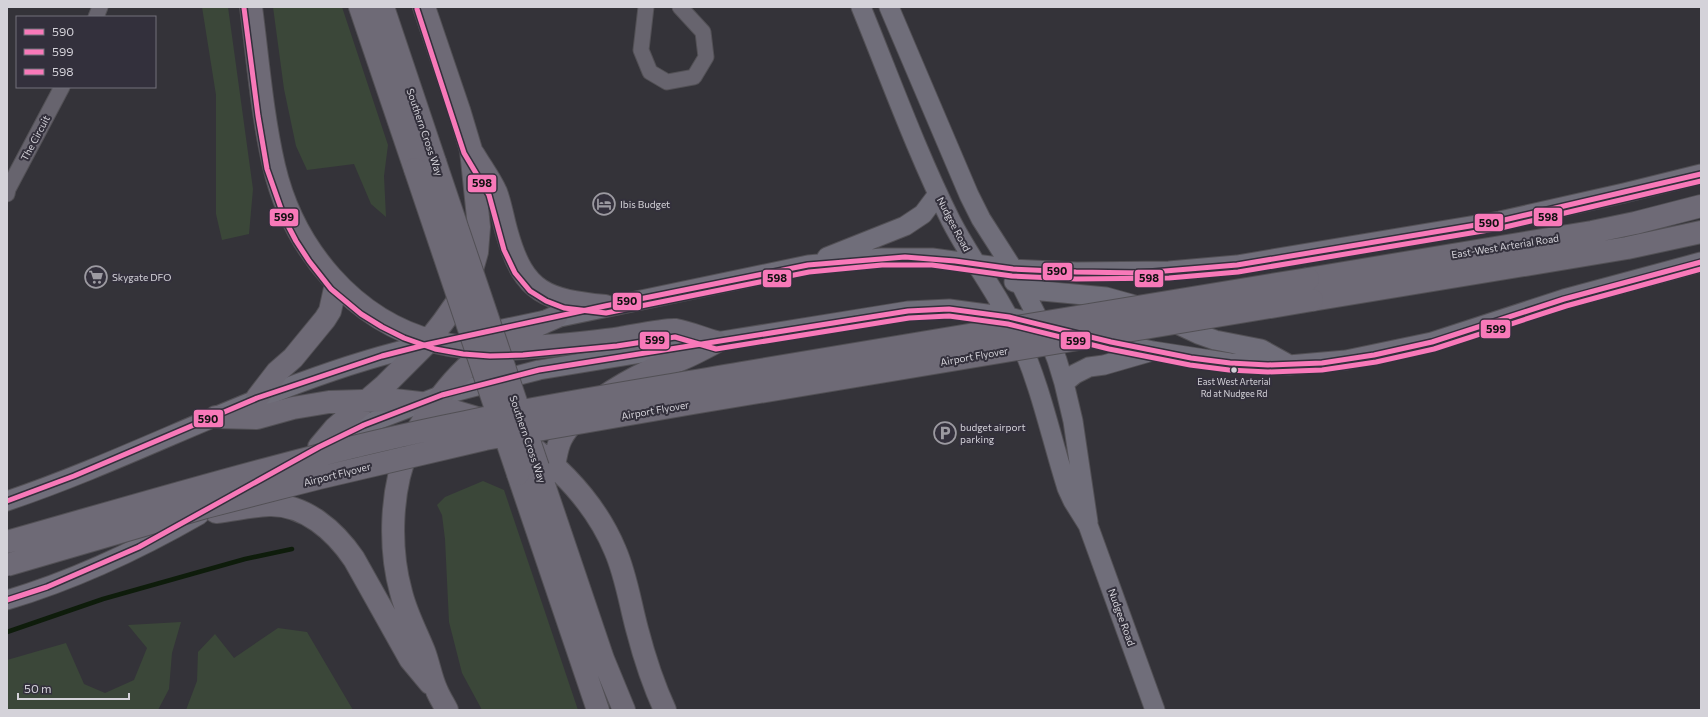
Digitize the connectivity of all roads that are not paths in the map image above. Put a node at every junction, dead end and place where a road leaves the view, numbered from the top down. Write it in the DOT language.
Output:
graph roads {
  1 [pos="251,7"];
  2 [pos="360,7"];
  3 [pos="383,7"];
  4 [pos="424,7"];
  5 [pos="646,7"];
  6 [pos="680,7"];
  7 [pos="861,7"];
  8 [pos="889,7"];
  9 [pos="61,88"];
  10 [pos="471,150"];
  11 [pos="1701,174"];
  12 [pos="7,191"];
  13 [pos="938,194"];
  14 [pos="1701,206"];
  15 [pos="1701,232"];
  16 [pos="1701,262"];
  17 [pos="977,263"];
  18 [pos="808,265"];
  19 [pos="1017,277"];
  20 [pos="336,284"];
  21 [pos="605,306"];
  22 [pos="556,317"];
  23 [pos="1009,317"];
  24 [pos="1041,325"];
  25 [pos="488,341"];
  26 [pos="716,342"];
  27 [pos="430,343"];
  28 [pos="1153,352"];
  29 [pos="1289,365"];
  30 [pos="1064,383"];
  31 [pos="257,398"];
  32 [pos="367,400"];
  33 [pos="431,402"];
  34 [pos="216,417"];
  35 [pos="319,447"];
  36 [pos="554,465"];
  37 [pos="7,501"];
  38 [pos="201,513"];
  39 [pos="1088,525"];
  40 [pos="7,542"];
  41 [pos="7,565"];
  42 [pos="7,600"];
  43 [pos="442,701"];
  44 [pos="598,710"];
  45 [pos="624,710"];
  46 [pos="665,710"];
  47 [pos="1154,710"];
  1 -- 20 [label="highway"];
  2 -- 44 [label="highway, Southern Cross Way, bridge"];
  3 -- 45 [label="highway, Southern Cross Way, bridge"];
  4 -- 10 [label="highway"];
  5 -- 6 [label="street"];
  7 -- 13 [label="main road, Nudgee Road"];
  8 -- 19 [label="main road, Nudgee Road"];
  9 -- 12 [label="street, The Circuit"];
  10 -- 21 [label="highway"];
  10 -- 27 [label="highway"];
  11 -- 19 [label="main road"];
  13 -- 17 [label="main road, Nudgee Road"];
  13 -- 18 [label="main road"];
  14 -- 40 [label="highway, East-West Arterial Road, bridge"];
  15 -- 41 [label="highway, Airport Flyover, bridge"];
  16 -- 29 [label="main road"];
  17 -- 18 [label="main road"];
  17 -- 19 [label="main road"];
  17 -- 23 [label="main road, Nudgee Road"];
  18 -- 21 [label="main road"];
  19 -- 24 [label="main road, Nudgee Road"];
  19 -- 29 [label="main road"];
  20 -- 27 [label="highway"];
  20 -- 31 [label="highway"];
  21 -- 22 [label="main road"];
  22 -- 25 [label="highway"];
  23 -- 24 [label="main road"];
  23 -- 26 [label="main road"];
  23 -- 39 [label="main road, Nudgee Road"];
  24 -- 28 [label="main road"];
  24 -- 30 [label="main road, Nudgee Road"];
  25 -- 26 [label="highway"];
  25 -- 27 [label="highway"];
  25 -- 33 [label="highway"];
  26 -- 33 [label="main road"];
  26 -- 36 [label="highway"];
  27 -- 31 [label="main road"];
  27 -- 32 [label="highway"];
  28 -- 29 [label="main road"];
  28 -- 30 [label="main road"];
  30 -- 39 [label="main road, Nudgee Road"];
  31 -- 34 [label="main road"];
  32 -- 33 [label="highway"];
  32 -- 34 [label="highway"];
  32 -- 35 [label="highway"];
  33 -- 35 [label="main road"];
  33 -- 36 [label="highway"];
  33 -- 43 [label="highway"];
  34 -- 37 [label="main road"];
  35 -- 38 [label="main road"];
  36 -- 46 [label="highway"];
  38 -- 42 [label="main road"];
  38 -- 43 [label="highway"];
  39 -- 47 [label="main road, Nudgee Road"];
}
